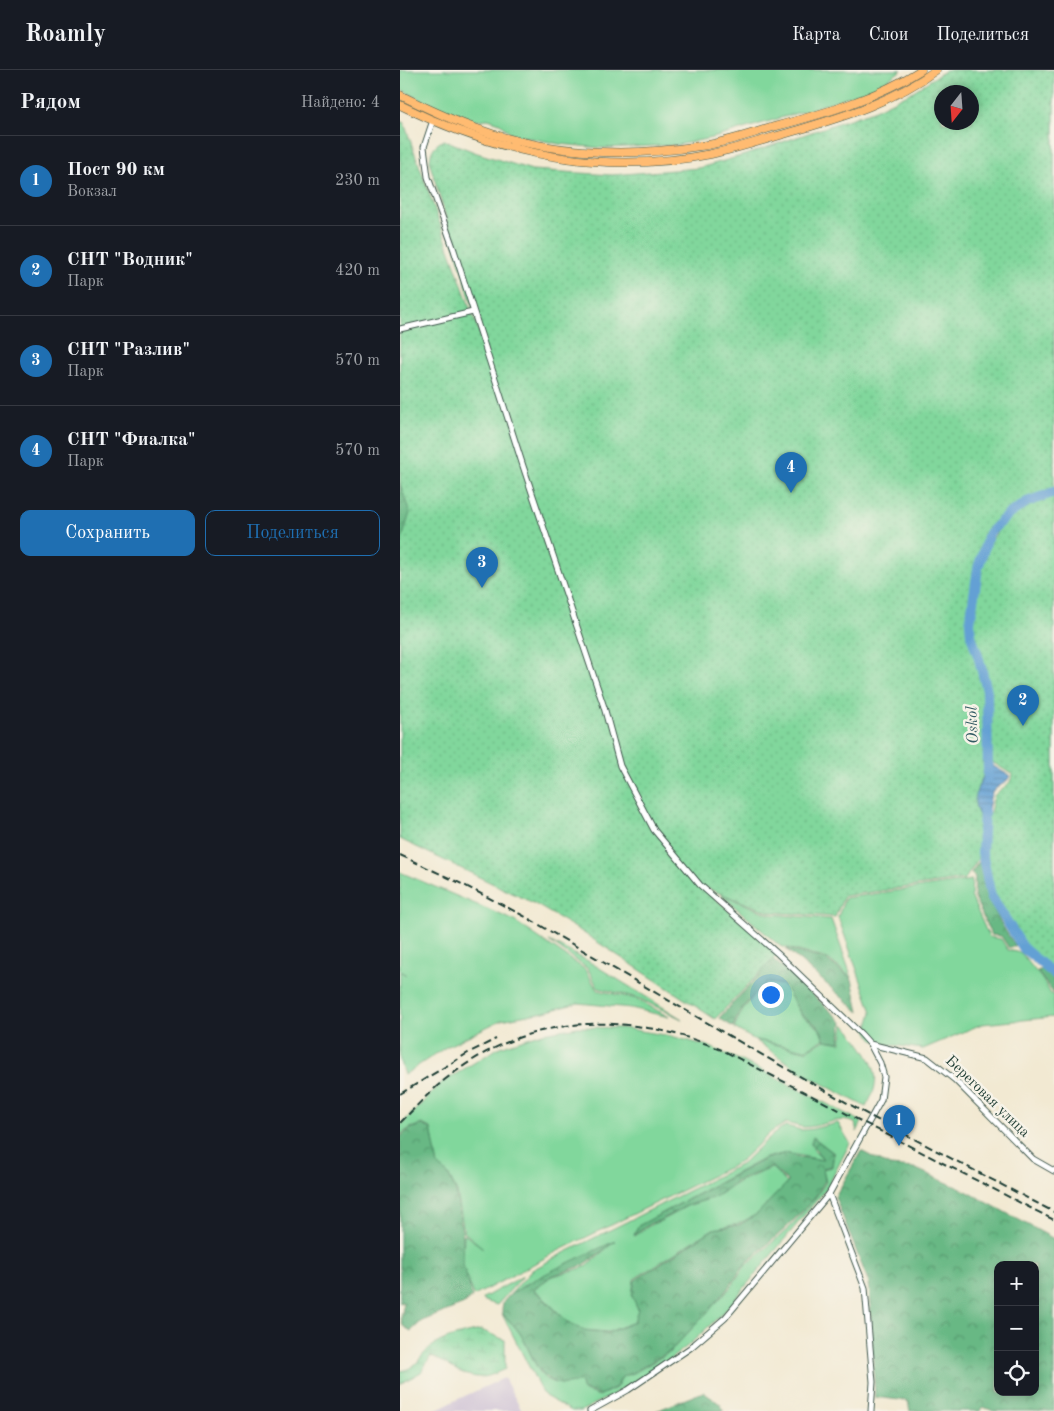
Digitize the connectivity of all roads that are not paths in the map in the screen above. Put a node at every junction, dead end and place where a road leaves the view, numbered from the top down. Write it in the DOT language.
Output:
graph roads {
  1 [pos="921,70"];
  2 [pos="936,70"];
  3 [pos="400,95"];
  4 [pos="400,105"];
  5 [pos="435,116"];
  6 [pos="443,120"];
  7 [pos="473,312"];
  8 [pos="400,329"];
  9 [pos="870,1044"];
  10 [pos="1054,1171"];
  11 [pos="829,1194"];
  12 [pos="590,1411"];
  13 [pos="871,1411"];
  1 -- 6 [label="main road"];
  2 -- 6 [label="main road"];
  3 -- 5 [label="main road"];
  4 -- 5 [label="main road"];
  5 -- 6 [label="main road"];
  5 -- 7 [label="street"];
  7 -- 8 [label="street"];
  7 -- 9 [label="street"];
  9 -- 10 [label="street, Береговая улица"];
  9 -- 11 [label="street"];
  11 -- 12 [label="street"];
  11 -- 13 [label="street"];
}
